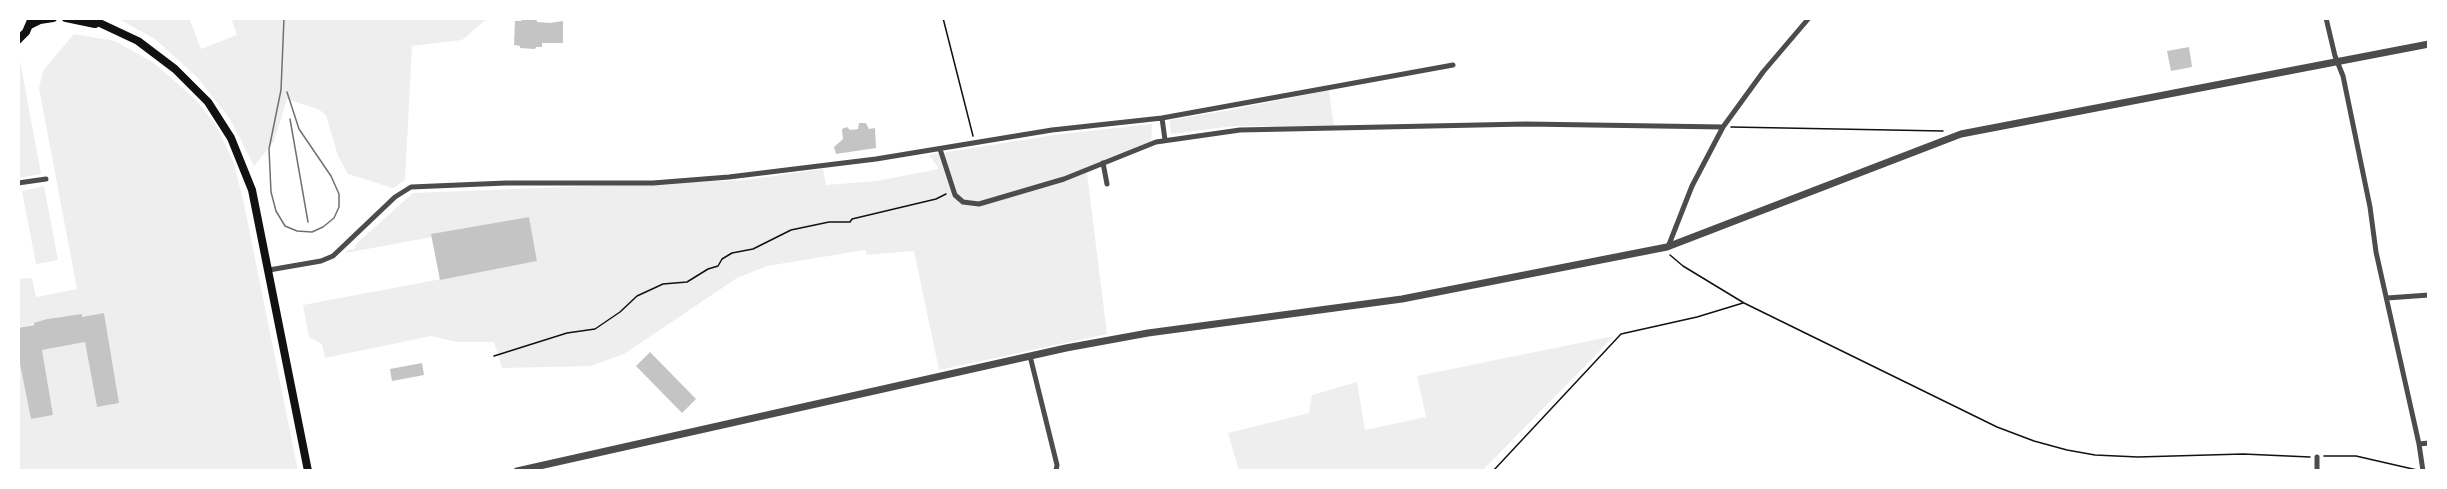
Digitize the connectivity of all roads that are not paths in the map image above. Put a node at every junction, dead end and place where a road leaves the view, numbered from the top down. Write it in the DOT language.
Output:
graph roads {
  1 [pos="53,18"];
  2 [pos="66,18"];
  3 [pos="89,18"];
  4 [pos="1809,18"];
  5 [pos="2326,18"];
  6 [pos="31,22"];
  7 [pos="110,27"];
  8 [pos="18,40"];
  9 [pos="2429,44"];
  10 [pos="2338,63"];
  11 [pos="1453,65"];
  12 [pos="1162,118"];
  13 [pos="1723,127"];
  14 [pos="1165,140"];
  15 [pos="940,149"];
  16 [pos="1103,163"];
  17 [pos="46,180"];
  18 [pos="18,183"];
  19 [pos="1107,184"];
  20 [pos="1667,247"];
  21 [pos="268,270"];
  22 [pos="2429,295"];
  23 [pos="2387,298"];
  24 [pos="1030,356"];
  25 [pos="2429,442"];
  26 [pos="2419,444"];
  27 [pos="2318,457"];
  28 [pos="308,471"];
  29 [pos="517,471"];
  30 [pos="1056,471"];
  31 [pos="2317,471"];
  32 [pos="2423,471"];
  1 -- 6 [label="main road"];
  2 -- 7 [label="main road"];
  3 -- 7 [label="main road"];
  4 -- 13 [label="street"];
  5 -- 10 [label="street"];
  6 -- 8 [label="main road"];
  7 -- 21 [label="main road"];
  9 -- 10 [label="street"];
  10 -- 20 [label="street"];
  10 -- 23 [label="street"];
  11 -- 12 [label="street"];
  12 -- 14 [label="street"];
  12 -- 15 [label="street"];
  13 -- 14 [label="street"];
  13 -- 20 [label="street"];
  14 -- 16 [label="street"];
  15 -- 16 [label="street"];
  15 -- 21 [label="street"];
  16 -- 19 [label="street"];
  17 -- 18 [label="street"];
  20 -- 24 [label="street"];
  21 -- 28 [label="main road"];
  22 -- 23 [label="street"];
  23 -- 26 [label="street"];
  24 -- 29 [label="street"];
  24 -- 30 [label="street"];
  25 -- 26 [label="street"];
  26 -- 32 [label="street"];
  27 -- 31 [label="street"];
}
